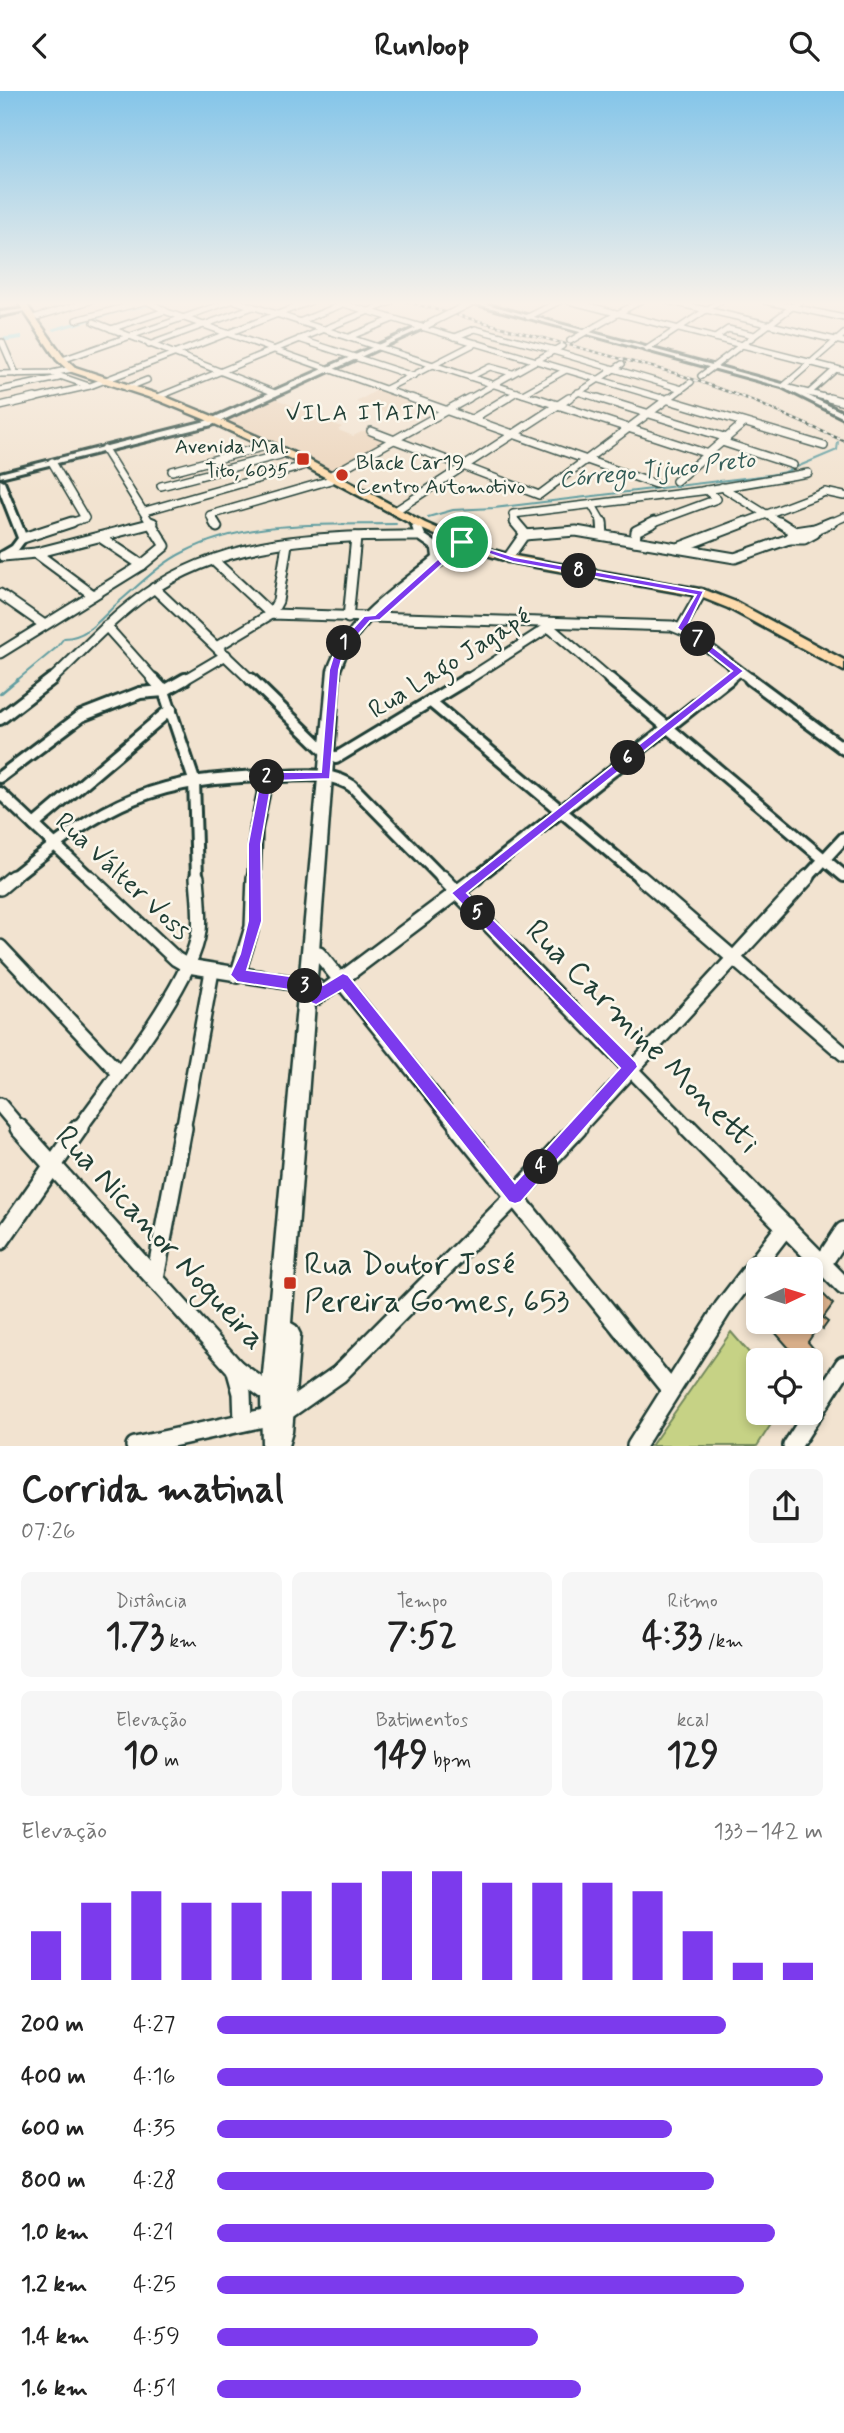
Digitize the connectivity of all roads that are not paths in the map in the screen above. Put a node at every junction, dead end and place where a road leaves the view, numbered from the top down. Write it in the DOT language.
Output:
graph roads {
  1 [pos="12,364"];
  2 [pos="61,364"];
  3 [pos="64,364"];
  4 [pos="144,364"];
  5 [pos="200,364"];
  6 [pos="237,364"];
  7 [pos="315,364"];
  8 [pos="338,364"];
  9 [pos="376,364"];
  10 [pos="529,364"];
  11 [pos="546,364"];
  12 [pos="597,364"];
  13 [pos="622,364"];
  14 [pos="704,364"];
  15 [pos="718,364"];
  16 [pos="809,364"];
  17 [pos="819,364"];
  18 [pos="434,365"];
  19 [pos="714,367"];
  20 [pos="328,369"];
  21 [pos="613,369"];
  22 [pos="836,369"];
  23 [pos="566,370"];
  24 [pos="844,371"];
  25 [pos="219,372"];
  26 [pos="67,373"];
  27 [pos="512,373"];
  28 [pos="0,374"];
  29 [pos="16,374"];
  30 [pos="413,376"];
  31 [pos="701,376"];
  32 [pos="470,377"];
  33 [pos="148,380"];
  34 [pos="597,380"];
  35 [pos="691,382"];
  36 [pos="97,383"];
  37 [pos="491,384"];
  38 [pos="786,387"];
  39 [pos="127,388"];
  40 [pos="386,389"];
  41 [pos="682,389"];
  42 [pos="0,390"];
  43 [pos="578,392"];
  44 [pos="275,393"];
  45 [pos="520,393"];
  46 [pos="809,393"];
  47 [pos="158,397"];
  48 [pos="667,400"];
  49 [pos="844,402"];
  50 [pos="557,405"];
  51 [pos="0,406"];
  52 [pos="447,410"];
  53 [pos="649,414"];
  54 [pos="844,416"];
  55 [pos="472,419"];
  56 [pos="211,421"];
  57 [pos="744,423"];
  58 [pos="629,429"];
  59 [pos="372,431"];
  60 [pos="513,434"];
  61 [pos="394,440"];
  62 [pos="724,440"];
  63 [pos="824,446"];
  64 [pos="262,447"];
  65 [pos="104,449"];
  66 [pos="280,454"];
  67 [pos="708,454"];
  68 [pos="586,461"];
  69 [pos="52,462"];
  70 [pos="303,465"];
  71 [pos="793,465"];
  72 [pos="464,467"];
  73 [pos="172,471"];
  74 [pos="808,473"];
  75 [pos="0,475"];
  76 [pos="331,478"];
  77 [pos="676,481"];
  78 [pos="0,482"];
  79 [pos="655,484"];
  80 [pos="161,486"];
  81 [pos="722,487"];
  82 [pos="706,490"];
  83 [pos="843,495"];
  84 [pos="592,505"];
  85 [pos="145,511"];
  86 [pos="395,511"];
  87 [pos="766,514"];
  88 [pos="844,517"];
  89 [pos="153,523"];
  90 [pos="217,527"];
  91 [pos="814,529"];
  92 [pos="419,531"];
  93 [pos="795,532"];
  94 [pos="526,535"];
  95 [pos="603,535"];
  96 [pos="100,537"];
  97 [pos="356,537"];
  98 [pos="23,538"];
  99 [pos="789,539"];
  100 [pos="635,541"];
  101 [pos="287,544"];
  102 [pos="458,545"];
  103 [pos="675,549"];
  104 [pos="439,550"];
  105 [pos="36,553"];
  106 [pos="2,557"];
  107 [pos="508,558"];
  108 [pos="213,560"];
  109 [pos="142,565"];
  110 [pos="154,588"];
  111 [pos="93,595"];
  112 [pos="700,595"];
  113 [pos="2,598"];
  114 [pos="271,614"];
  115 [pos="364,618"];
  116 [pos="43,624"];
  117 [pos="552,624"];
  118 [pos="106,627"];
  119 [pos="681,628"];
  120 [pos="218,646"];
  121 [pos="0,653"];
  122 [pos="226,655"];
  123 [pos="844,667"];
  124 [pos="739,671"];
  125 [pos="164,691"];
  126 [pos="431,702"];
  127 [pos="171,709"];
  128 [pos="0,719"];
  129 [pos="667,727"];
  130 [pos="844,749"];
  131 [pos="331,766"];
  132 [pos="267,776"];
  133 [pos="0,778"];
  134 [pos="194,779"];
  135 [pos="0,793"];
  136 [pos="560,811"];
  137 [pos="34,825"];
  138 [pos="844,838"];
  139 [pos="54,845"];
  140 [pos="824,859"];
  141 [pos="844,876"];
  142 [pos="0,888"];
  143 [pos="457,893"];
  144 [pos="0,947"];
  145 [pos="319,954"];
  146 [pos="734,956"];
  147 [pos="188,966"];
  148 [pos="212,971"];
  149 [pos="237,975"];
  150 [pos="343,980"];
  151 [pos="314,990"];
  152 [pos="844,1054"];
  153 [pos="630,1067"];
  154 [pos="119,1073"];
  155 [pos="0,1105"];
  156 [pos="52,1167"];
  157 [pos="515,1196"];
  158 [pos="786,1226"];
  159 [pos="844,1231"];
  160 [pos="0,1241"];
  161 [pos="817,1257"];
  162 [pos="823,1263"];
  163 [pos="155,1279"];
  164 [pos="844,1286"];
  165 [pos="844,1365"];
  166 [pos="235,1368"];
  167 [pos="670,1389"];
  168 [pos="278,1407"];
  169 [pos="243,1422"];
  170 [pos="135,1446"];
  171 [pos="276,1446"];
  172 [pos="636,1446"];
  173 [pos="792,1446"];
  1 -- 29 [label="street"];
  2 -- 26 [label="main road"];
  3 -- 26 [label="main road"];
  4 -- 36 [label="street"];
  5 -- 25 [label="street"];
  6 -- 25 [label="street"];
  7 -- 20 [label="street"];
  8 -- 20 [label="street"];
  9 -- 30 [label="street"];
  10 -- 27 [label="street"];
  11 -- 23 [label="street"];
  12 -- 21 [label="street"];
  13 -- 21 [label="street"];
  14 -- 19 [label="street"];
  15 -- 19 [label="street"];
  16 -- 38 [label="street"];
  17 -- 22 [label="street"];
  18 -- 30 [label="street"];
  18 -- 32 [label="street"];
  19 -- 31 [label="street"];
  19 -- 38 [label="street"];
  20 -- 40 [label="street"];
  20 -- 44 [label="street"];
  21 -- 34 [label="street"];
  21 -- 41 [label="street"];
  22 -- 24 [label="street"];
  22 -- 46 [label="street"];
  23 -- 34 [label="street"];
  23 -- 45 [label="street"];
  25 -- 44 [label="street"];
  25 -- 47 [label="street"];
  26 -- 29 [label="street"];
  26 -- 36 [label="main road"];
  26 -- 36 [label="street"];
  26 -- 42 [label="street"];
  27 -- 32 [label="street"];
  27 -- 37 [label="street"];
  28 -- 29 [label="street"];
  30 -- 40 [label="street"];
  32 -- 37 [label="street"];
  33 -- 39 [label="street"];
  34 -- 43 [label="street"];
  34 -- 48 [label="street"];
  35 -- 41 [label="street"];
  36 -- 39 [label="main road"];
  36 -- 51 [label="street"];
  36 -- 56 [label="main road"];
  37 -- 45 [label="street"];
  37 -- 52 [label="street"];
  38 -- 46 [label="street"];
  38 -- 54 [label="street"];
  39 -- 47 [label="main road"];
  40 -- 52 [label="street"];
  41 -- 48 [label="street"];
  43 -- 50 [label="street"];
  43 -- 53 [label="street"];
  44 -- 56 [label="street"];
  45 -- 50 [label="street"];
  45 -- 55 [label="street"];
  46 -- 49 [label="street"];
  47 -- 56 [label="main road"];
  48 -- 53 [label="street"];
  48 -- 57 [label="street"];
  50 -- 58 [label="street"];
  50 -- 60 [label="street"];
  52 -- 55 [label="street"];
  52 -- 61 [label="street"];
  53 -- 58 [label="street"];
  53 -- 62 [label="street"];
  55 -- 60 [label="street"];
  56 -- 64 [label="main road"];
  56 -- 65 [label="street"];
  56 -- 76 [label="main road"];
  57 -- 62 [label="street"];
  57 -- 63 [label="street"];
  58 -- 67 [label="street"];
  58 -- 68 [label="street"];
  59 -- 61 [label="street"];
  60 -- 68 [label="street"];
  60 -- 72 [label="street"];
  61 -- 72 [label="street"];
  61 -- 76 [label="street"];
  62 -- 67 [label="street"];
  62 -- 71 [label="street"];
  64 -- 66 [label="main road"];
  64 -- 73 [label="street"];
  65 -- 69 [label="street"];
  65 -- 85 [label="street"];
  66 -- 70 [label="main road"];
  66 -- 80 [label="street"];
  67 -- 77 [label="street"];
  68 -- 72 [label="street"];
  68 -- 79 [label="street"];
  69 -- 75 [label="street"];
  69 -- 98 [label="street"];
  70 -- 76 [label="main road"];
  70 -- 85 [label="street"];
  72 -- 86 [label="street"];
  74 -- 81 [label="street"];
  76 -- 86 [label="main road"];
  76 -- 90 [label="street"];
  76 -- 92 [label="main road"];
  78 -- 98 [label="street"];
  81 -- 82 [label="street"];
  81 -- 87 [label="street"];
  82 -- 84 [label="street"];
  82 -- 100 [label="street"];
  83 -- 87 [label="street"];
  84 -- 94 [label="street"];
  84 -- 95 [label="street"];
  85 -- 89 [label="street"];
  86 -- 102 [label="main road"];
  87 -- 93 [label="street"];
  87 -- 103 [label="street"];
  88 -- 91 [label="street"];
  89 -- 96 [label="street"];
  89 -- 109 [label="street"];
  91 -- 93 [label="street"];
  91 -- 99 [label="street"];
  92 -- 97 [label="street"];
  92 -- 102 [label="main road"];
  92 -- 104 [label="main road"];
  93 -- 99 [label="street"];
  94 -- 95 [label="street"];
  94 -- 107 [label="street"];
  95 -- 100 [label="street"];
  96 -- 105 [label="street"];
  96 -- 109 [label="street"];
  97 -- 101 [label="street"];
  97 -- 115 [label="street"];
  98 -- 106 [label="street"];
  99 -- 103 [label="street"];
  100 -- 103 [label="street"];
  101 -- 108 [label="street"];
  101 -- 114 [label="street"];
  102 -- 104 [label="main road"];
  102 -- 107 [label="main road"];
  102 -- 115 [label="main road"];
  104 -- 115 [label="main road"];
  105 -- 106 [label="street"];
  105 -- 111 [label="street"];
  107 -- 112 [label="main road"];
  108 -- 110 [label="street"];
  108 -- 114 [label="street"];
  109 -- 111 [label="street"];
  110 -- 118 [label="street"];
  110 -- 120 [label="street, Rua Carmine Monetti"];
  111 -- 116 [label="street"];
  112 -- 119 [label="street"];
  112 -- 123 [label="main road"];
  113 -- 116 [label="street"];
  114 -- 115 [label="street"];
  114 -- 120 [label="street"];
  115 -- 117 [label="street"];
  115 -- 131 [label="main road"];
  116 -- 121 [label="street"];
  117 -- 119 [label="street"];
  117 -- 126 [label="street, Rua Lago Jagapé"];
  117 -- 129 [label="street"];
  118 -- 125 [label="street"];
  118 -- 128 [label="street"];
  119 -- 124 [label="street"];
  120 -- 122 [label="street, Rua Carmine Monetti"];
  122 -- 125 [label="street"];
  122 -- 131 [label="street, Rua Carmine Monetti"];
  124 -- 129 [label="street"];
  124 -- 130 [label="street"];
  125 -- 127 [label="street"];
  125 -- 133 [label="street"];
  126 -- 131 [label="street, Rua Lago Jagapé"];
  126 -- 136 [label="street"];
  127 -- 134 [label="street"];
  127 -- 137 [label="street"];
  129 -- 136 [label="street"];
  129 -- 140 [label="street"];
  131 -- 132 [label="street"];
  131 -- 143 [label="street, Rua Carmine Monetti"];
  131 -- 145 [label="main road"];
  131 -- 151 [label="main road"];
  132 -- 134 [label="street"];
  132 -- 149 [label="street"];
  134 -- 139 [label="street"];
  134 -- 147 [label="street"];
  135 -- 137 [label="street, Rua Válter Voss"];
  136 -- 143 [label="street"];
  136 -- 146 [label="street"];
  137 -- 139 [label="street, Rua Válter Voss"];
  138 -- 140 [label="street"];
  139 -- 142 [label="street"];
  139 -- 147 [label="street, Rua Válter Voss"];
  140 -- 141 [label="street"];
  140 -- 146 [label="street"];
  143 -- 150 [label="street"];
  143 -- 153 [label="street, Rua Carmine Monetti"];
  144 -- 154 [label="street"];
  145 -- 150 [label="street"];
  145 -- 151 [label="main road"];
  146 -- 152 [label="street"];
  146 -- 153 [label="street"];
  147 -- 148 [label="street, Rua Válter Voss"];
  147 -- 154 [label="street"];
  148 -- 149 [label="street, Rua Válter Voss"];
  148 -- 163 [label="street"];
  149 -- 151 [label="street, Rua Válter Voss"];
  150 -- 151 [label="street"];
  150 -- 157 [label="street"];
  151 -- 168 [label="main road"];
  153 -- 157 [label="street"];
  153 -- 158 [label="street, Rua Carmine Monetti"];
  154 -- 156 [label="street"];
  155 -- 156 [label="street, Rua Nicanor Nogueira"];
  156 -- 160 [label="street"];
  156 -- 163 [label="street, Rua Nicanor Nogueira"];
  157 -- 167 [label="street"];
  157 -- 168 [label="street"];
  158 -- 161 [label="street, Rua Carmine Monetti"];
  158 -- 167 [label="street"];
  159 -- 162 [label="street"];
  162 -- 164 [label="street, Rua Carmine Monetti"];
  163 -- 166 [label="street, Rua Nicanor Nogueira"];
  165 -- 173 [label="street"];
  166 -- 168 [label="street, Rua Nicanor Nogueira"];
  166 -- 169 [label="street"];
  167 -- 172 [label="street"];
  168 -- 169 [label="street"];
  168 -- 171 [label="main road"];
  169 -- 170 [label="street"];
}
